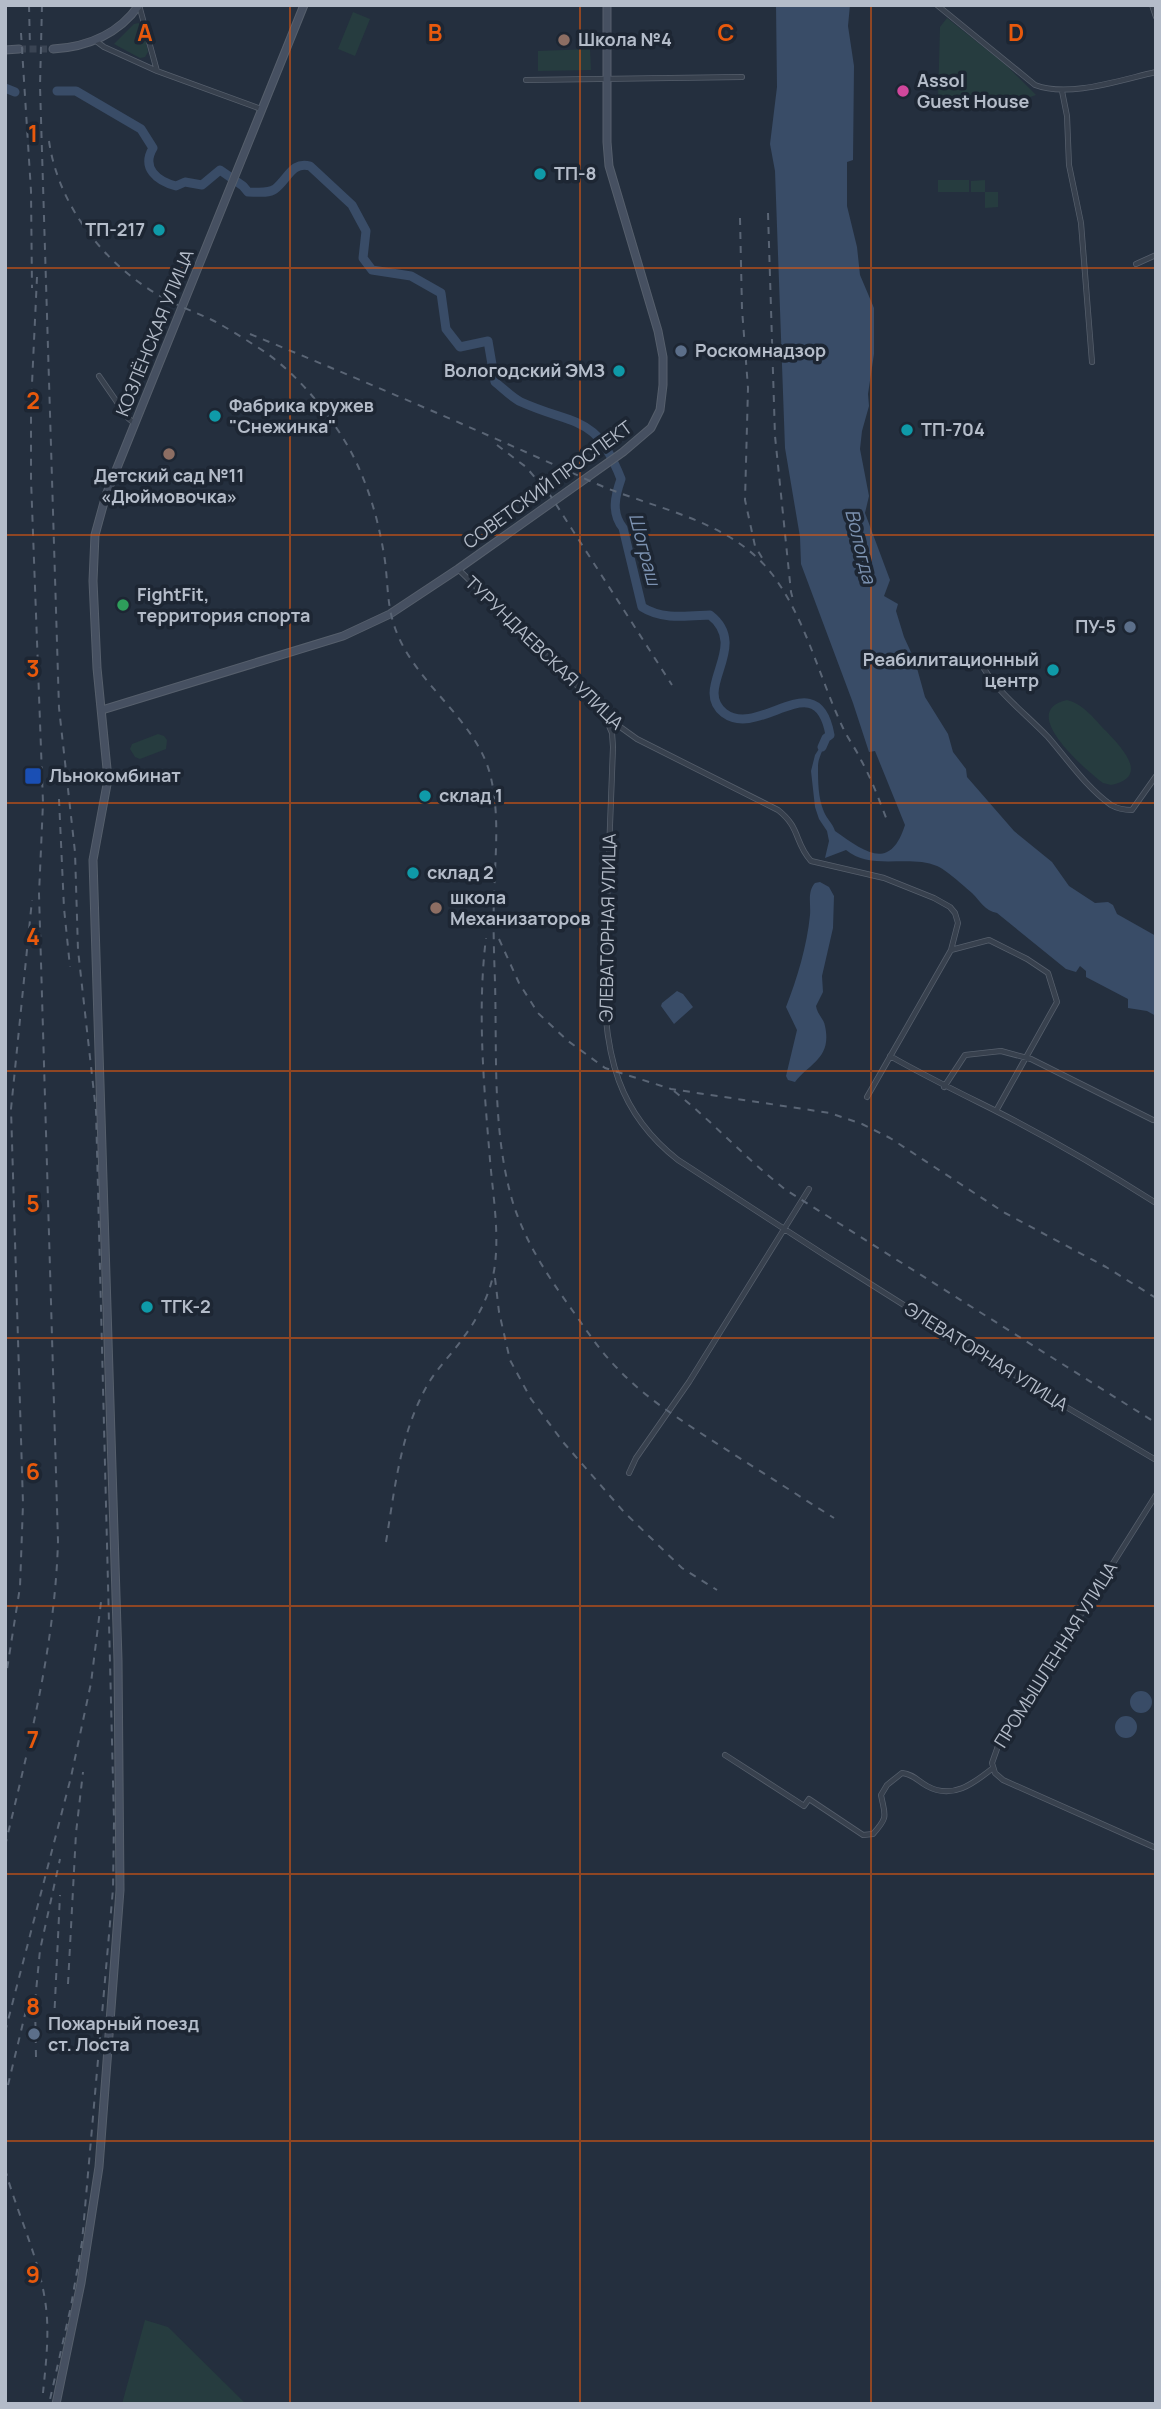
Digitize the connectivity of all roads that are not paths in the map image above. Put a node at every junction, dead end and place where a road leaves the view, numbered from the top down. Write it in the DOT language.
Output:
graph roads {
  1 [pos="139,5"];
  2 [pos="304,5"];
  3 [pos="607,5"];
  4 [pos="937,5"];
  5 [pos="1152,5"];
  6 [pos="1156,17"];
  7 [pos="96,41"];
  8 [pos="53,48"];
  9 [pos="19,49"];
  10 [pos="6,50"];
  11 [pos="157,71"];
  12 [pos="1156,72"];
  13 [pos="742,77"];
  14 [pos="607,79"];
  15 [pos="526,80"];
  16 [pos="1062,91"];
  17 [pos="261,109"];
  18 [pos="1156,255"];
  19 [pos="1136,264"];
  20 [pos="1092,362"];
  21 [pos="99,376"];
  22 [pos="135,424"];
  23 [pos="457,569"];
  24 [pos="979,660"];
  25 [pos="105,709"];
  26 [pos="605,716"];
  27 [pos="1156,776"];
  28 [pos="951,950"];
  29 [pos="890,1056"];
  30 [pos="1026,1058"];
  31 [pos="944,1087"];
  32 [pos="867,1097"];
  33 [pos="996,1111"];
  34 [pos="1153,1120"];
  35 [pos="809,1189"];
  36 [pos="1156,1203"];
  37 [pos="783,1228"];
  38 [pos="1156,1460"];
  39 [pos="629,1473"];
  40 [pos="1156,1495"];
  41 [pos="725,1755"];
  42 [pos="993,1768"];
  43 [pos="1156,1848"];
  44 [pos="56,2404"];
  1 -- 7 [label="street"];
  1 -- 11 [label="street"];
  2 -- 17 [label="street, КОЗЛЁНСКАЯ УЛИЦА"];
  3 -- 14 [label="street, СОВЕТСКИЙ ПРОСПЕКТ"];
  4 -- 16 [label="street"];
  5 -- 6 [label="street"];
  7 -- 8 [label="street"];
  7 -- 11 [label="street"];
  9 -- 10 [label="street"];
  11 -- 17 [label="street"];
  12 -- 16 [label="street"];
  13 -- 14 [label="street"];
  14 -- 15 [label="street"];
  14 -- 23 [label="street, СОВЕТСКИЙ ПРОСПЕКТ"];
  16 -- 20 [label="street"];
  17 -- 22 [label="street, КОЗЛЁНСКАЯ УЛИЦА"];
  18 -- 19 [label="street"];
  21 -- 22 [label="street"];
  22 -- 25 [label="street, КОЗЛЁНСКАЯ УЛИЦА"];
  23 -- 25 [label="street, СОВЕТСКИЙ ПРОСПЕКТ"];
  23 -- 26 [label="street, ТУРУНДАЕВСКАЯ УЛИЦА"];
  24 -- 27 [label="street"];
  25 -- 44 [label="street, КОЗЛЁНСКАЯ УЛИЦА"];
  26 -- 28 [label="street, ТУРУНДАЕВСКАЯ УЛИЦА"];
  26 -- 37 [label="street, ЭЛЕВАТОРНАЯ УЛИЦА"];
  28 -- 29 [label="street"];
  28 -- 30 [label="street"];
  29 -- 31 [label="street"];
  29 -- 32 [label="street"];
  30 -- 31 [label="street"];
  30 -- 33 [label="street"];
  30 -- 34 [label="street"];
  31 -- 33 [label="street"];
  33 -- 36 [label="street"];
  35 -- 37 [label="street"];
  37 -- 38 [label="street, ЭЛЕВАТОРНАЯ УЛИЦА"];
  37 -- 39 [label="street"];
  40 -- 42 [label="street, ПРОМЫШЛЕННАЯ УЛИЦА"];
  41 -- 42 [label="street"];
  42 -- 43 [label="street, ПРОМЫШЛЕННАЯ УЛИЦА"];
}
